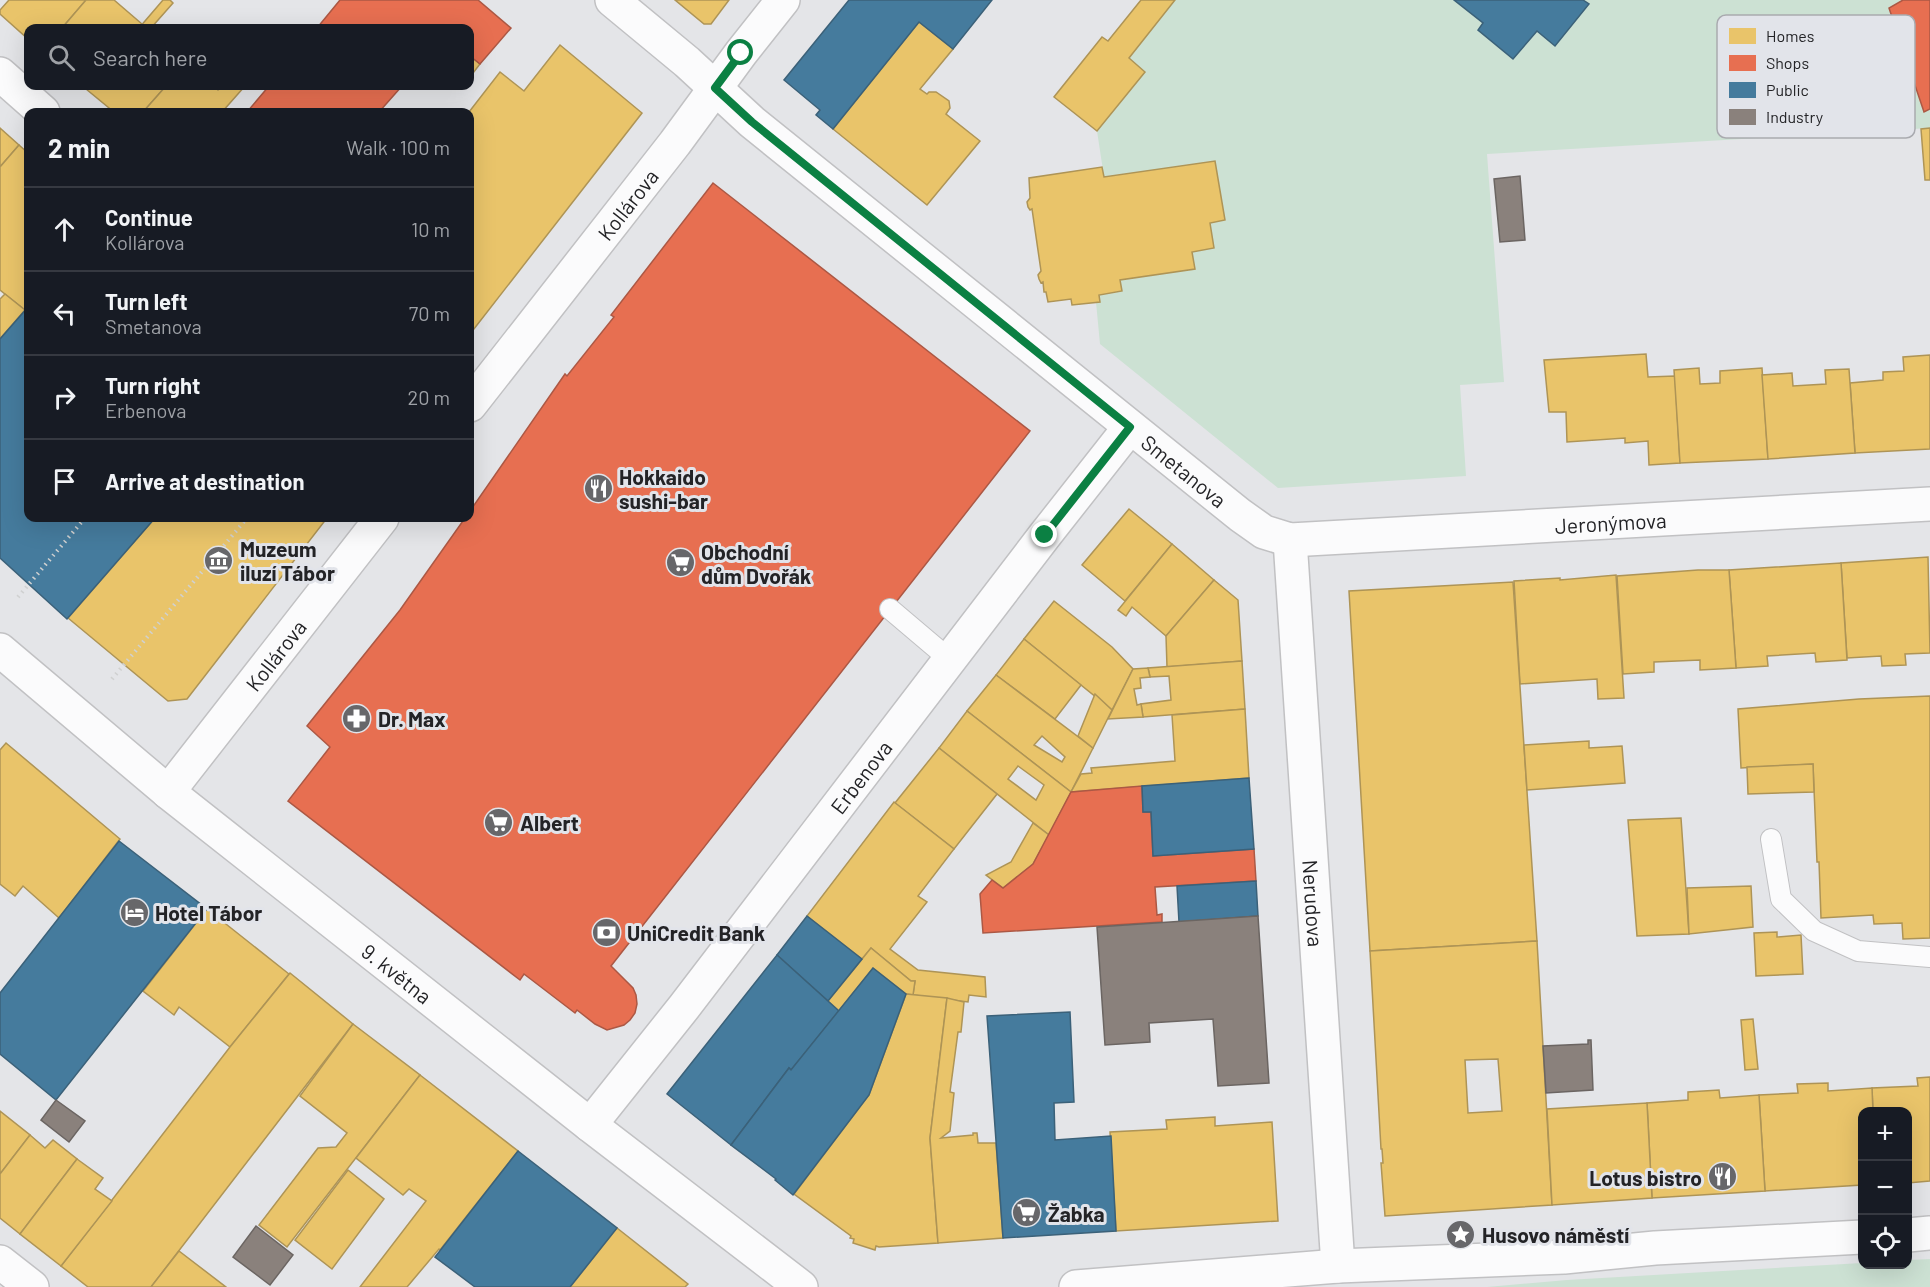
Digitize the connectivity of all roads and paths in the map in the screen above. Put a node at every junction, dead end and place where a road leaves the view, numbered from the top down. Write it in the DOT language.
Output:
graph roads {
  1 [pos="612,0"];
  2 [pos="783,0"];
  3 [pos="0,75"];
  4 [pos="715,88"];
  5 [pos="38,108"];
  6 [pos="474,400"];
  7 [pos="1130,427"];
  8 [pos="1930,504"];
  9 [pos="82,522"];
  10 [pos="244,522"];
  11 [pos="379,522"];
  12 [pos="1290,540"];
  13 [pos="18,597"];
  14 [pos="890,609"];
  15 [pos="0,650"];
  16 [pos="949,659"];
  17 [pos="112,679"];
  18 [pos="168,792"];
  19 [pos="1771,839"];
  20 [pos="1930,957"];
  21 [pos="590,1125"];
  22 [pos="1930,1233"];
  23 [pos="1912,1235"];
  24 [pos="1858,1237"];
  25 [pos="0,1262"];
  26 [pos="1338,1266"];
  27 [pos="32,1287"];
  28 [pos="801,1287"];
  29 [pos="1076,1287"];
  1 -- 4 [label="street, Smetanova"];
  2 -- 4 [label="street, Kollárova"];
  3 -- 5 [label="street"];
  4 -- 6 [label="street, Kollárova"];
  4 -- 7 [label="street, Smetanova"];
  7 -- 12 [label="street, Smetanova"];
  7 -- 16 [label="street, Erbenova"];
  8 -- 12 [label="street, Jeronýmova"];
  9 -- 13 [label="path"];
  10 -- 17 [label="path"];
  11 -- 18 [label="street, Kollárova"];
  12 -- 26 [label="street, Nerudova"];
  14 -- 16 [label="lane"];
  15 -- 18 [label="street, 9. května"];
  16 -- 21 [label="street, Erbenova"];
  18 -- 21 [label="street, 9. května"];
  19 -- 20 [label="lane"];
  21 -- 28 [label="street, 9. května"];
  22 -- 23 [label="street"];
  24 -- 26 [label="street"];
  25 -- 27 [label="street"];
  26 -- 29 [label="street"];
}
